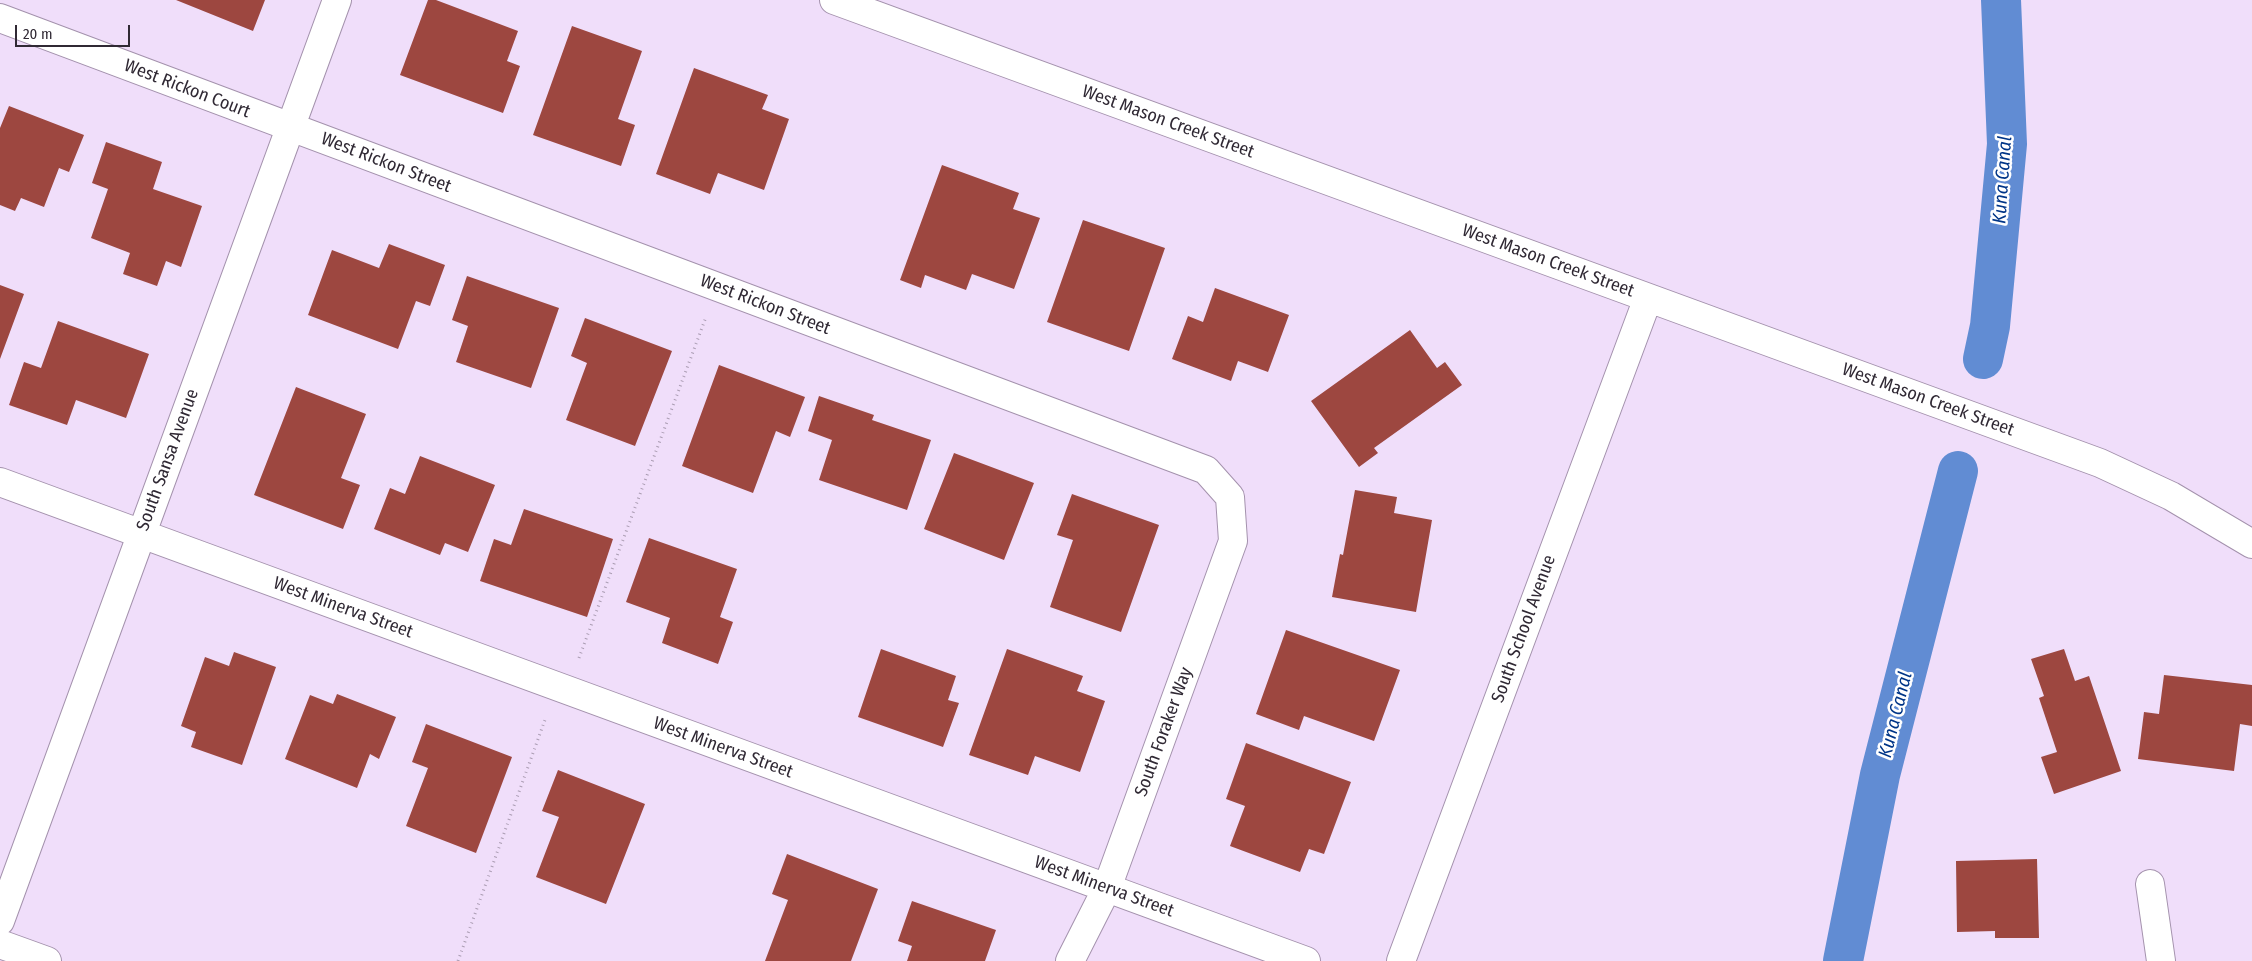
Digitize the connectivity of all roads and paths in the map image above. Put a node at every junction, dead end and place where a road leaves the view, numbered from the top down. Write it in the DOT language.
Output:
graph roads {
  1 [pos="337,0"];
  2 [pos="834,0"];
  3 [pos="0,18"];
  4 [pos="290,127"];
  5 [pos="716,287"];
  6 [pos="1648,298"];
  7 [pos="0,482"];
  8 [pos="1230,497"];
  9 [pos="141,534"];
  10 [pos="2252,544"];
  11 [pos="557,686"];
  12 [pos="2150,884"];
  13 [pos="1107,888"];
  14 [pos="0,921"];
  15 [pos="0,944"];
  16 [pos="47,961"];
  17 [pos="458,961"];
  18 [pos="1070,961"];
  19 [pos="1306,961"];
  20 [pos="1401,961"];
  21 [pos="2161,961"];
  1 -- 4 [label="street, South Sansa Avenue"];
  2 -- 6 [label="street, West Mason Creek Street"];
  3 -- 4 [label="street, West Rickon Court"];
  4 -- 5 [label="street, West Rickon Street"];
  4 -- 9 [label="street, South Sansa Avenue"];
  5 -- 8 [label="street, West Rickon Street"];
  5 -- 11 [label="path"];
  6 -- 10 [label="street, West Mason Creek Street"];
  6 -- 20 [label="street, South School Avenue"];
  7 -- 9 [label="street, West Minerva Street"];
  8 -- 13 [label="street, South Foraker Way"];
  9 -- 11 [label="street, West Minerva Street"];
  9 -- 14 [label="street, South Sansa Avenue"];
  11 -- 13 [label="street, West Minerva Street"];
  11 -- 17 [label="path"];
  12 -- 21 [label="street"];
  13 -- 18 [label="street, South Foraker Way"];
  13 -- 19 [label="street, West Minerva Street"];
  15 -- 16 [label="street"];
}
